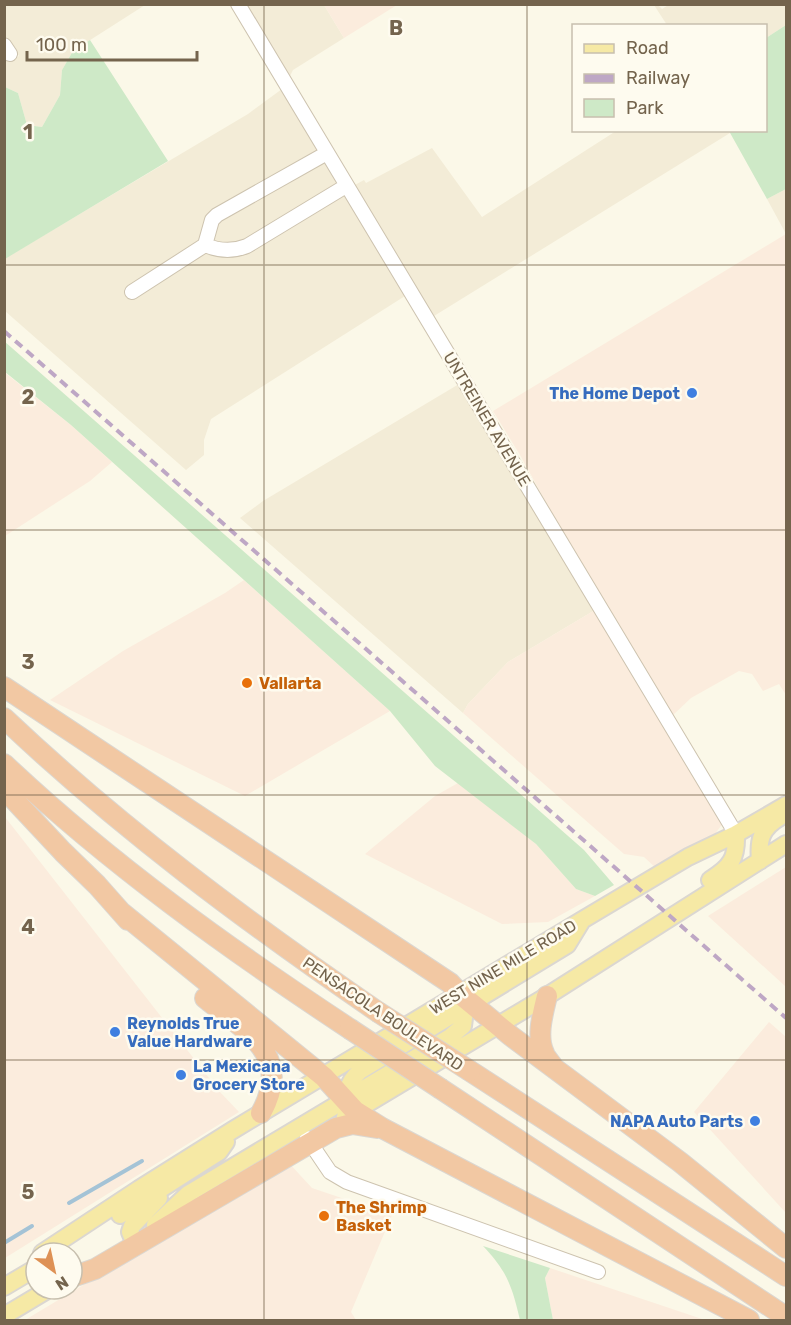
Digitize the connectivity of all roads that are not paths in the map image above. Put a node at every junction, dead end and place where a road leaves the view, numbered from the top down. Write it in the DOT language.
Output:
graph roads {
  1 [pos="238,4"];
  2 [pos="327,153"];
  3 [pos="346,186"];
  4 [pos="205,245"];
  5 [pos="132,292"];
  6 [pos="4,687"];
  7 [pos="4,718"];
  8 [pos="4,764"];
  9 [pos="4,789"];
  10 [pos="786,805"];
  11 [pos="786,814"];
  12 [pos="736,834"];
  13 [pos="786,844"];
  14 [pos="760,861"];
  15 [pos="680,910"];
  16 [pos="121,912"];
  17 [pos="547,996"];
  18 [pos="465,1001"];
  19 [pos="498,1025"];
  20 [pos="558,1072"];
  21 [pos="324,1077"];
  22 [pos="350,1103"];
  23 [pos="261,1113"];
  24 [pos="382,1128"];
  25 [pos="232,1131"];
  26 [pos="309,1140"];
  27 [pos="181,1177"];
  28 [pos="155,1225"];
  29 [pos="133,1239"];
  30 [pos="60,1241"];
  31 [pos="78,1241"];
  32 [pos="786,1248"];
  33 [pos="24,1264"];
  34 [pos="84,1269"];
  35 [pos="84,1272"];
  36 [pos="598,1272"];
  37 [pos="24,1275"];
  38 [pos="4,1276"];
  39 [pos="786,1276"];
  40 [pos="4,1287"];
  41 [pos="30,1301"];
  42 [pos="25,1304"];
  43 [pos="4,1316"];
  44 [pos="786,1317"];
  45 [pos="14,1320"];
  46 [pos="749,1320"];
  1 -- 2 [label="street, UNTREINER AVENUE"];
  2 -- 3 [label="street, UNTREINER AVENUE"];
  2 -- 4 [label="street"];
  3 -- 4 [label="street"];
  3 -- 12 [label="street, UNTREINER AVENUE"];
  4 -- 5 [label="street"];
  6 -- 18 [label="highway"];
  7 -- 39 [label="highway, PENSACOLA BOULEVARD, bridge"];
  8 -- 44 [label="highway, PENSACOLA BOULEVARD, bridge"];
  9 -- 16 [label="highway"];
  10 -- 12 [label="main road, WEST NINE MILE ROAD"];
  11 -- 14 [label="main road"];
  12 -- 15 [label="main road"];
  12 -- 18 [label="main road, WEST NINE MILE ROAD"];
  13 -- 14 [label="main road"];
  14 -- 15 [label="main road"];
  15 -- 17 [label="main road"];
  16 -- 21 [label="highway"];
  16 -- 23 [label="highway"];
  17 -- 19 [label="main road"];
  17 -- 20 [label="highway"];
  18 -- 19 [label="highway"];
  18 -- 21 [label="main road, WEST NINE MILE ROAD"];
  18 -- 22 [label="main road"];
  19 -- 20 [label="highway"];
  19 -- 22 [label="main road"];
  20 -- 32 [label="highway"];
  21 -- 22 [label="highway"];
  21 -- 23 [label="main road, WEST NINE MILE ROAD"];
  22 -- 24 [label="highway"];
  22 -- 26 [label="main road"];
  22 -- 28 [label="main road"];
  23 -- 25 [label="main road, WEST NINE MILE ROAD"];
  24 -- 26 [label="highway"];
  24 -- 46 [label="highway"];
  25 -- 27 [label="main road"];
  25 -- 30 [label="main road, WEST NINE MILE ROAD"];
  26 -- 28 [label="main road"];
  26 -- 35 [label="highway"];
  26 -- 36 [label="street"];
  27 -- 29 [label="main road"];
  27 -- 31 [label="main road"];
  28 -- 29 [label="main road"];
  29 -- 34 [label="main road"];
  33 -- 38 [label="main road"];
  37 -- 40 [label="main road"];
  41 -- 42 [label="main road"];
  42 -- 43 [label="main road"];
  42 -- 45 [label="main road"];
}
